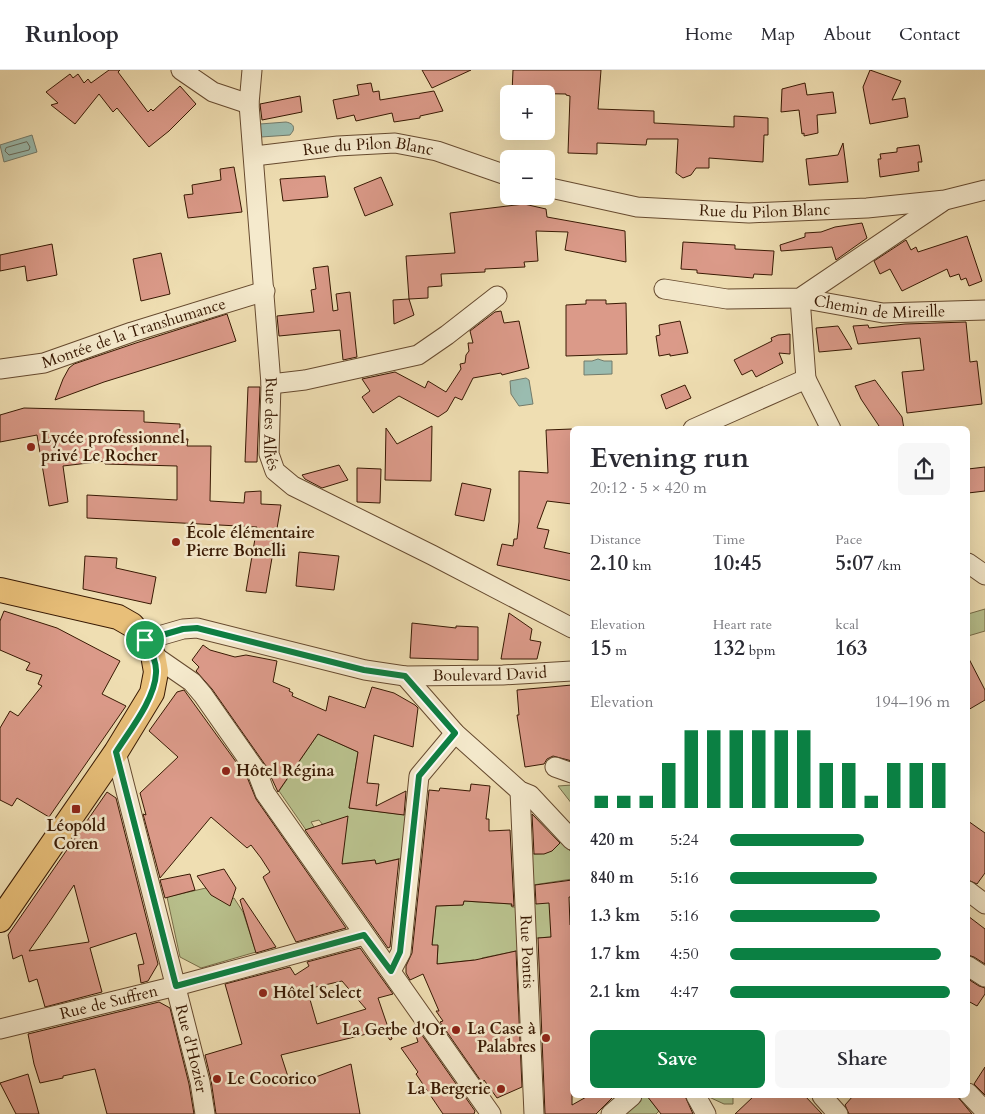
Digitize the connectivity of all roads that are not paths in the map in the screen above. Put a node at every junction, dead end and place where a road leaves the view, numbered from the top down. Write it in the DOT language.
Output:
graph roads {
  1 [pos="181,70"];
  2 [pos="252,70"];
  3 [pos="249,104"];
  4 [pos="254,156"];
  5 [pos="500,173"];
  6 [pos="555,188"];
  7 [pos="985,190"];
  8 [pos="945,200"];
  9 [pos="664,289"];
  10 [pos="264,291"];
  11 [pos="497,296"];
  12 [pos="800,298"];
  13 [pos="985,310"];
  14 [pos="0,370"];
  15 [pos="806,379"];
  16 [pos="271,384"];
  17 [pos="700,426"];
  18 [pos="830,426"];
  19 [pos="970,565"];
  20 [pos="983,579"];
  21 [pos="0,590"];
  22 [pos="570,627"];
  23 [pos="149,647"];
  24 [pos="570,671"];
  25 [pos="405,676"];
  26 [pos="455,733"];
  27 [pos="116,752"];
  28 [pos="520,791"];
  29 [pos="570,838"];
  30 [pos="970,893"];
  31 [pos="985,904"];
  32 [pos="0,920"];
  33 [pos="364,935"];
  34 [pos="970,967"];
  35 [pos="391,971"];
  36 [pos="985,977"];
  37 [pos="176,986"];
  38 [pos="0,1029"];
  39 [pos="970,1095"];
  40 [pos="630,1098"];
  41 [pos="697,1098"];
  42 [pos="824,1098"];
  43 [pos="985,1111"];
  44 [pos="613,1113"];
  45 [pos="205,1114"];
  46 [pos="491,1114"];
  47 [pos="534,1114"];
  48 [pos="706,1114"];
  49 [pos="838,1114"];
  1 -- 3 [label="street"];
  2 -- 3 [label="street, Rue des Alliés"];
  3 -- 4 [label="street, Rue des Alliés"];
  4 -- 5 [label="street, Rue du Pilon Blanc"];
  4 -- 10 [label="street, Rue des Alliés"];
  6 -- 8 [label="street, Rue du Pilon Blanc"];
  7 -- 8 [label="street, Rue du Pilon Blanc"];
  8 -- 12 [label="street"];
  9 -- 12 [label="street"];
  10 -- 14 [label="street, Montée de la Transhumance"];
  10 -- 16 [label="street, Rue des Alliés"];
  11 -- 16 [label="street"];
  12 -- 13 [label="street, Chemin de Mireille"];
  12 -- 15 [label="street, Chemin de Mireille"];
  15 -- 17 [label="street"];
  15 -- 18 [label="street"];
  16 -- 22 [label="street, Rue des Alliés"];
  19 -- 20 [label="street"];
  21 -- 23 [label="main road"];
  23 -- 25 [label="street, Boulevard David"];
  23 -- 27 [label="main road"];
  23 -- 33 [label="street"];
  24 -- 25 [label="street, Boulevard David"];
  25 -- 26 [label="street"];
  26 -- 28 [label="street"];
  26 -- 35 [label="street"];
  27 -- 32 [label="main road"];
  27 -- 37 [label="street, Rue d'Hozier"];
  28 -- 29 [label="street"];
  28 -- 47 [label="street, Rue Pontis"];
  30 -- 31 [label="street"];
  33 -- 35 [label="street"];
  33 -- 37 [label="street, Rue de Suffren"];
  34 -- 36 [label="street"];
  35 -- 46 [label="street"];
  37 -- 38 [label="street, Rue de Suffren"];
  37 -- 45 [label="street, Rue d'Hozier"];
  39 -- 43 [label="street"];
  40 -- 44 [label="street"];
  41 -- 48 [label="street"];
  42 -- 49 [label="street"];
}
